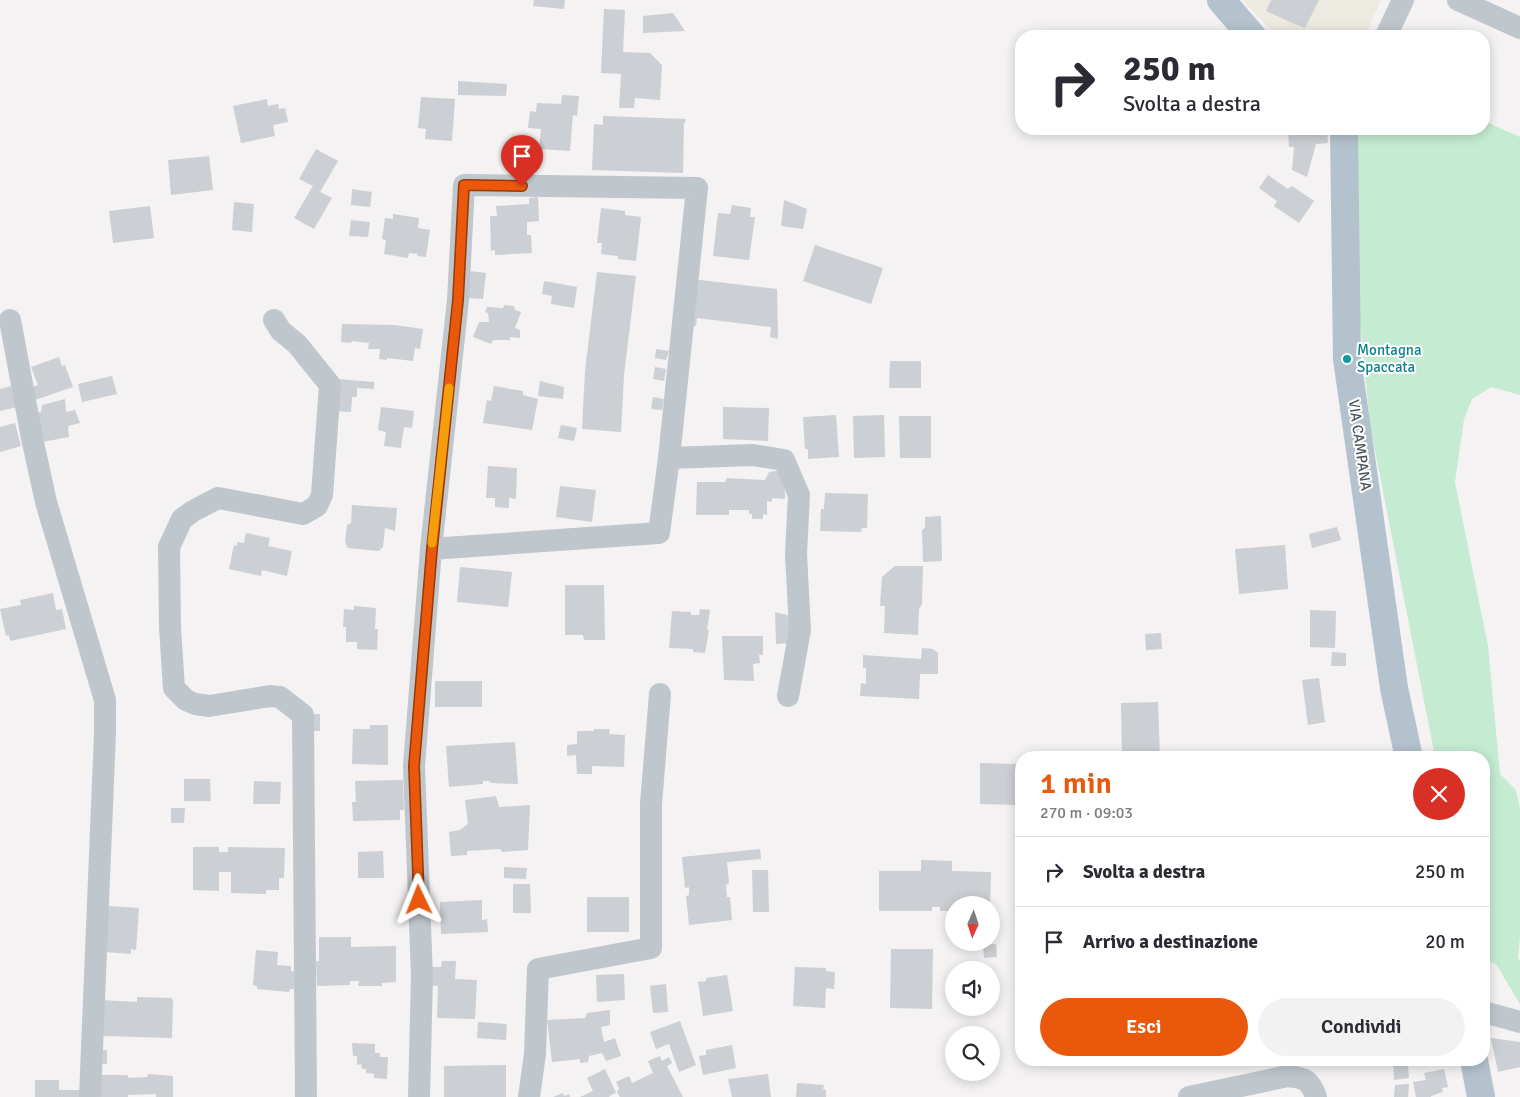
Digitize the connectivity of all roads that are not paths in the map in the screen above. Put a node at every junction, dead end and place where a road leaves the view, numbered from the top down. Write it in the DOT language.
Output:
graph roads {
  1 [pos="1221,0"];
  2 [pos="1403,0"];
  3 [pos="1458,0"];
  4 [pos="1520,28"];
  5 [pos="1247,30"];
  6 [pos="1389,30"];
  7 [pos="1344,135"];
  8 [pos="10,320"];
  9 [pos="274,320"];
  10 [pos="669,458"];
  11 [pos="432,549"];
  12 [pos="660,694"];
  13 [pos="788,696"];
  14 [pos="1408,751"];
  15 [pos="1490,1014"];
  16 [pos="1520,1022"];
  17 [pos="1475,1066"];
  18 [pos="90,1097"];
  19 [pos="306,1097"];
  20 [pos="419,1097"];
  21 [pos="529,1097"];
  22 [pos="1189,1097"];
  23 [pos="1316,1097"];
  24 [pos="1481,1097"];
  1 -- 5 [label="main road"];
  2 -- 6 [label="street"];
  3 -- 4 [label="street"];
  7 -- 14 [label="main road, VIA CAMPANA"];
  8 -- 18 [label="street"];
  9 -- 19 [label="street"];
  10 -- 11 [label="street"];
  10 -- 11 [label="street"];
  10 -- 13 [label="street"];
  11 -- 20 [label="street"];
  12 -- 21 [label="street"];
  15 -- 16 [label="street"];
  17 -- 24 [label="main road"];
  22 -- 23 [label="street"];
}
